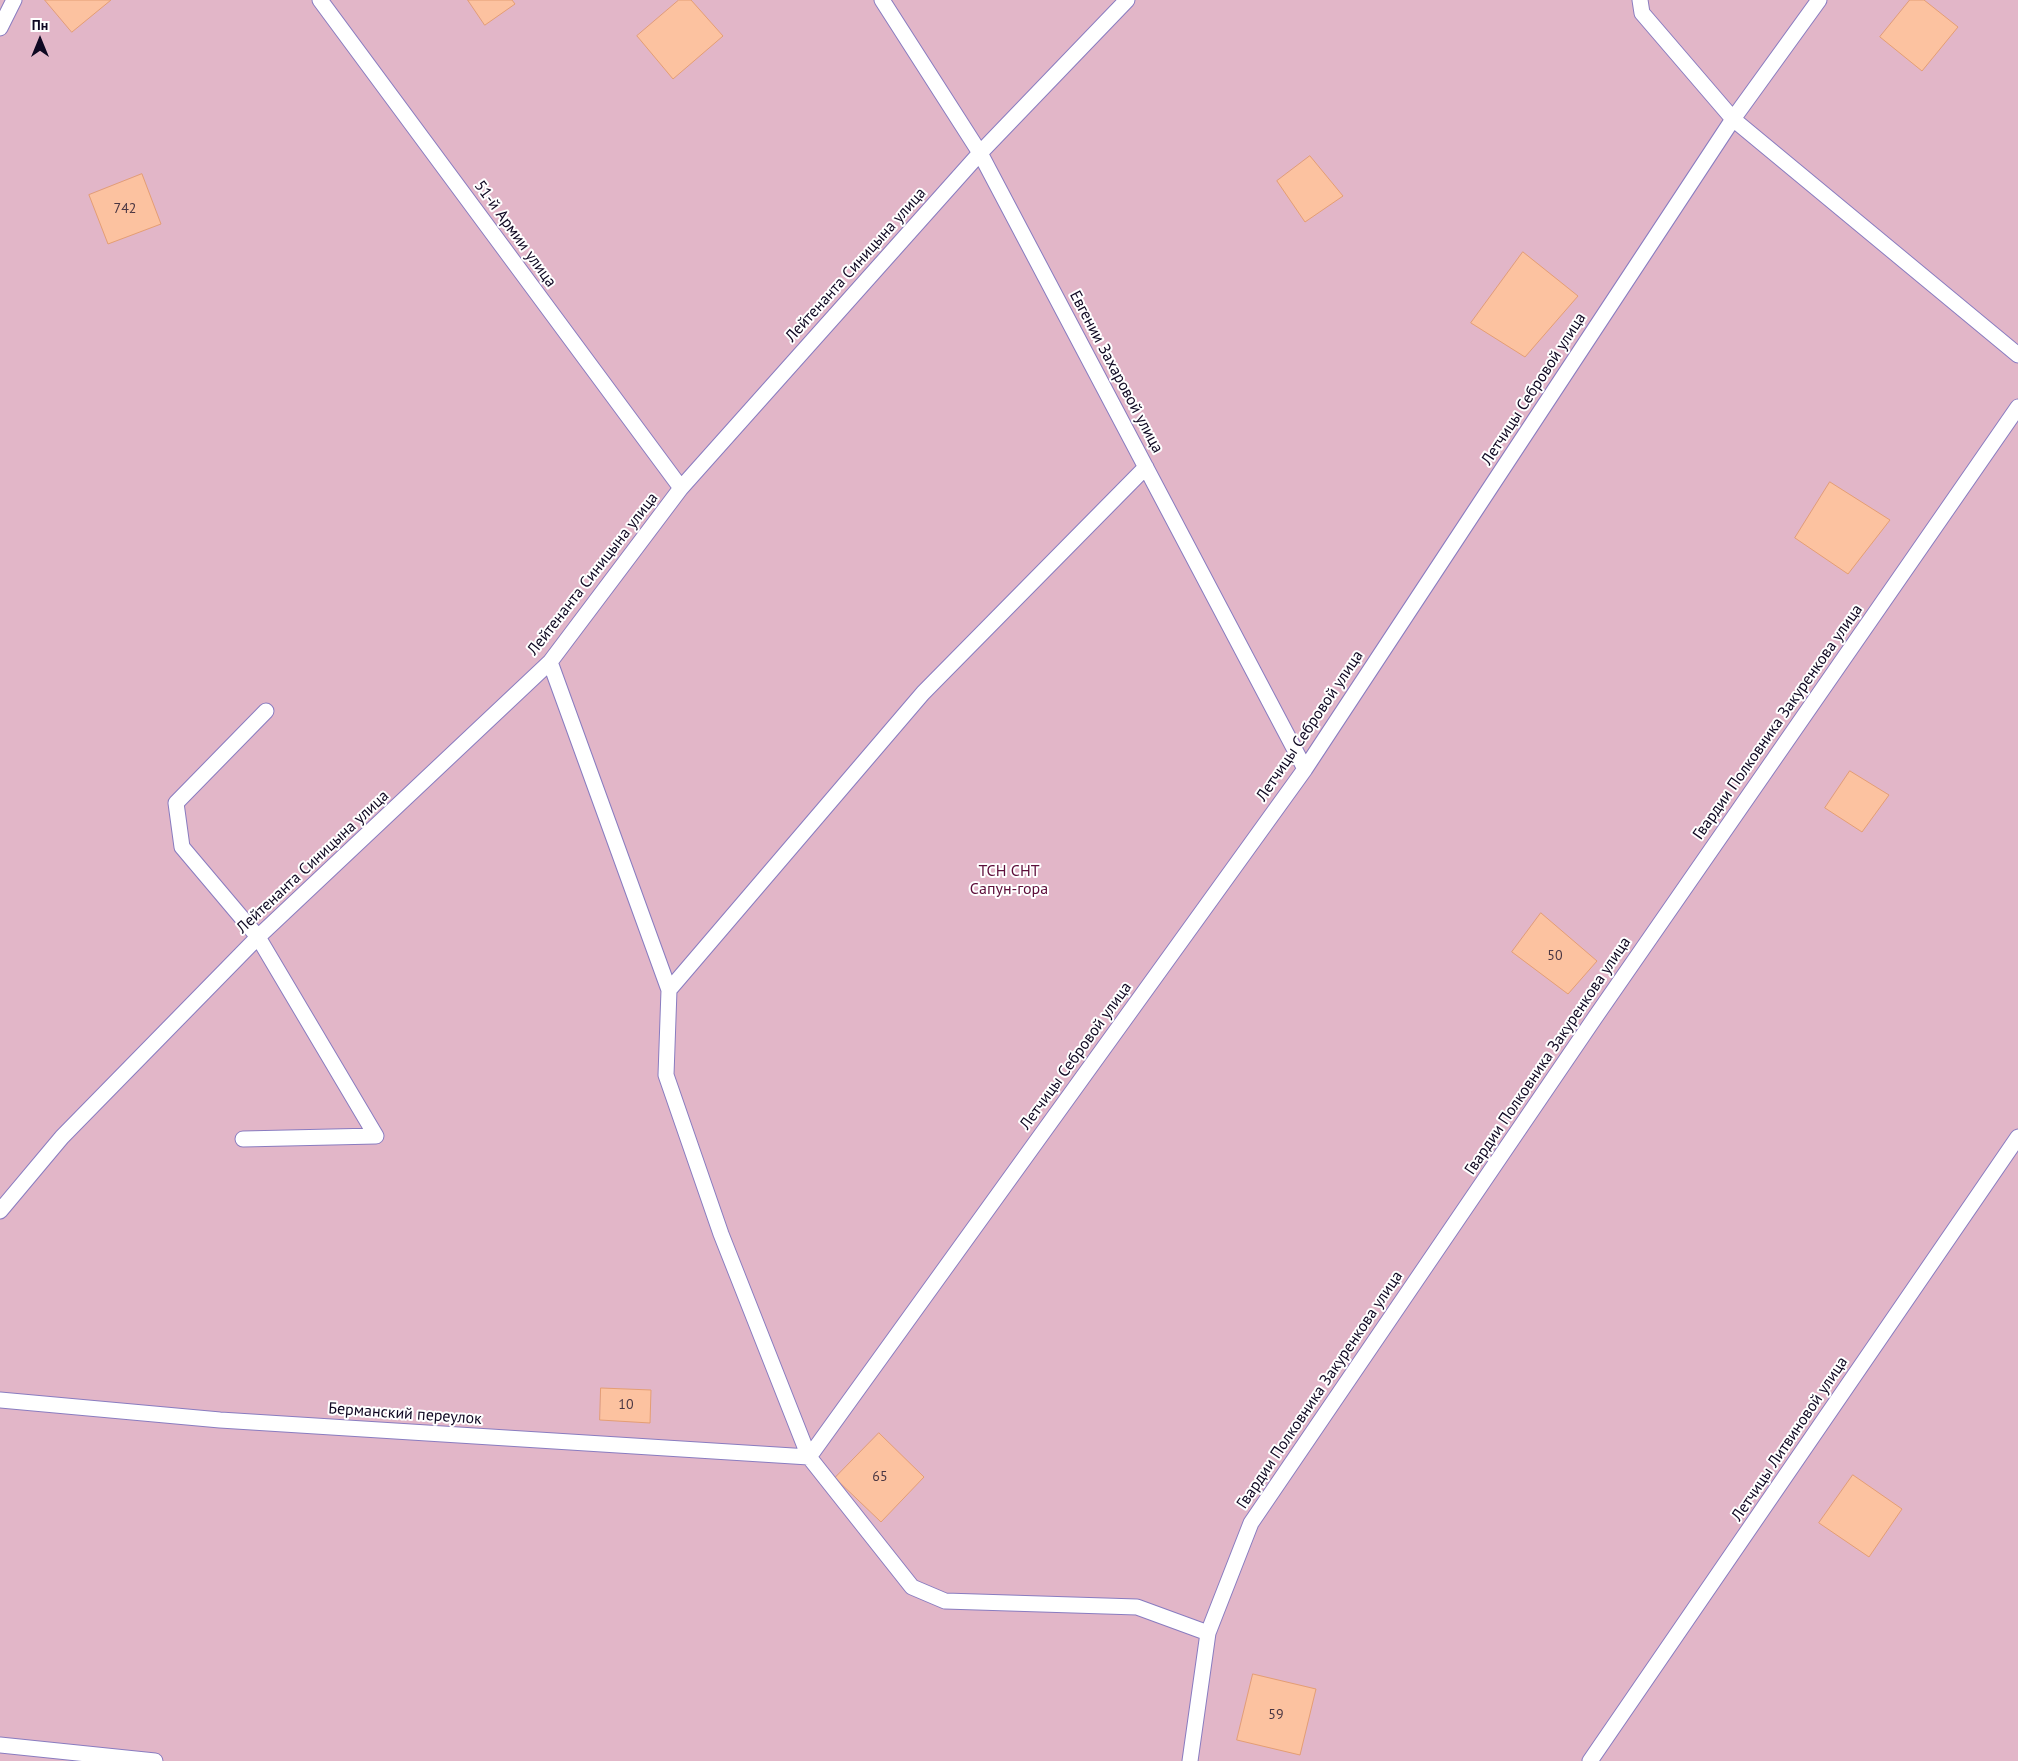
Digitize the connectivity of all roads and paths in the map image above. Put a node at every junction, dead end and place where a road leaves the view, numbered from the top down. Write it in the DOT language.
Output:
graph roads {
  1 [pos="14,0"];
  2 [pos="320,0"];
  3 [pos="882,0"];
  4 [pos="1127,0"];
  5 [pos="1640,0"];
  6 [pos="1820,0"];
  7 [pos="0,28"];
  8 [pos="1733,119"];
  9 [pos="980,153"];
  10 [pos="2018,355"];
  11 [pos="2018,407"];
  12 [pos="1146,467"];
  13 [pos="681,488"];
  14 [pos="550,662"];
  15 [pos="266,711"];
  16 [pos="1305,768"];
  17 [pos="258,937"];
  18 [pos="669,990"];
  19 [pos="2018,1137"];
  20 [pos="243,1139"];
  21 [pos="0,1211"];
  22 [pos="0,1400"];
  23 [pos="809,1457"];
  24 [pos="1208,1633"];
  25 [pos="0,1745"];
  26 [pos="155,1761"];
  27 [pos="1190,1761"];
  28 [pos="1590,1761"];
  1 -- 7 [label="lane"];
  2 -- 13 [label="lane, 51-й Армии улица"];
  3 -- 9 [label="lane, Евгении Захаровой улица"];
  4 -- 9 [label="lane, Лейтенанта Синицына улица"];
  5 -- 8 [label="lane"];
  6 -- 8 [label="lane, Летчицы Себровой улица"];
  8 -- 10 [label="lane"];
  8 -- 16 [label="lane, Летчицы Себровой улица"];
  9 -- 12 [label="lane, Евгении Захаровой улица"];
  9 -- 13 [label="lane, Лейтенанта Синицына улица"];
  11 -- 24 [label="lane, Гвардии Полковника Закуренкова улица"];
  12 -- 16 [label="lane, Евгении Захаровой улица"];
  12 -- 18 [label="lane"];
  13 -- 14 [label="lane, Лейтенанта Синицына улица"];
  14 -- 17 [label="lane, Лейтенанта Синицына улица"];
  14 -- 18 [label="lane"];
  15 -- 17 [label="lane"];
  16 -- 23 [label="lane, Летчицы Себровой улица"];
  17 -- 20 [label="lane"];
  17 -- 21 [label="lane, Лейтенанта Синицына улица"];
  18 -- 23 [label="lane"];
  19 -- 28 [label="lane, Летчицы Литвиновой улица"];
  22 -- 23 [label="lane, Берманский переулок"];
  23 -- 24 [label="lane"];
  24 -- 27 [label="lane, Гвардии Полковника Закуренкова улица"];
  25 -- 26 [label="lane"];
}
